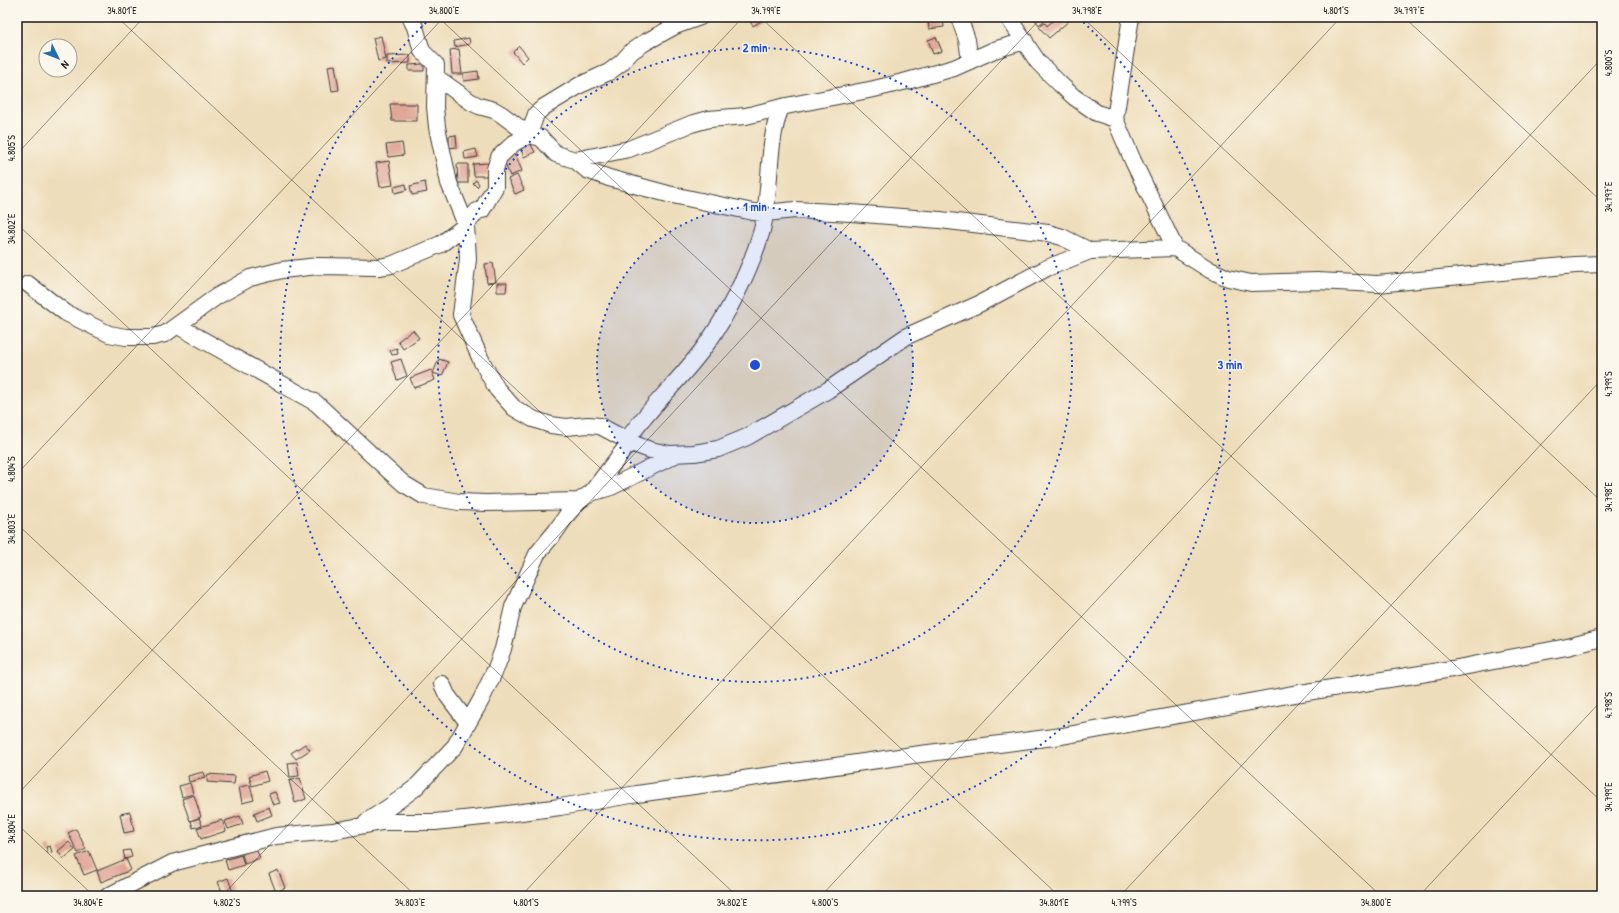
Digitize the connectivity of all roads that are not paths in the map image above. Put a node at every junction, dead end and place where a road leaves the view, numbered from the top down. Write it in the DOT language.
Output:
graph roads {
  1 [pos="410,17"];
  2 [pos="700,17"];
  3 [pos="959,17"];
  4 [pos="1008,17"];
  5 [pos="1131,17"];
  6 [pos="1025,42"];
  7 [pos="970,60"];
  8 [pos="436,77"];
  9 [pos="781,107"];
  10 [pos="1115,119"];
  11 [pos="529,135"];
  12 [pos="575,160"];
  13 [pos="765,213"];
  14 [pos="466,226"];
  15 [pos="1175,248"];
  16 [pos="1090,251"];
  17 [pos="1602,264"];
  18 [pos="28,284"];
  19 [pos="178,326"];
  20 [pos="628,441"];
  21 [pos="677,454"];
  22 [pos="585,497"];
  23 [pos="1602,638"];
  24 [pos="442,684"];
  25 [pos="468,723"];
  26 [pos="360,826"];
  27 [pos="108,896"];
  1 -- 8 [label="street"];
  2 -- 11 [label="street"];
  3 -- 7 [label="street"];
  4 -- 6 [label="street"];
  5 -- 10 [label="street"];
  6 -- 7 [label="street"];
  6 -- 10 [label="street"];
  7 -- 9 [label="street"];
  8 -- 11 [label="street"];
  8 -- 14 [label="street"];
  9 -- 12 [label="street"];
  9 -- 13 [label="street"];
  10 -- 15 [label="street"];
  11 -- 12 [label="street"];
  11 -- 14 [label="street"];
  12 -- 13 [label="street"];
  13 -- 16 [label="street"];
  13 -- 20 [label="street"];
  14 -- 19 [label="street"];
  14 -- 20 [label="street"];
  15 -- 16 [label="street"];
  15 -- 17 [label="street"];
  16 -- 21 [label="street"];
  18 -- 19 [label="street"];
  19 -- 22 [label="street"];
  20 -- 21 [label="street"];
  20 -- 22 [label="street"];
  21 -- 22 [label="street"];
  22 -- 25 [label="street"];
  23 -- 26 [label="street"];
  24 -- 25 [label="street"];
  25 -- 26 [label="street"];
  26 -- 27 [label="street"];
}
